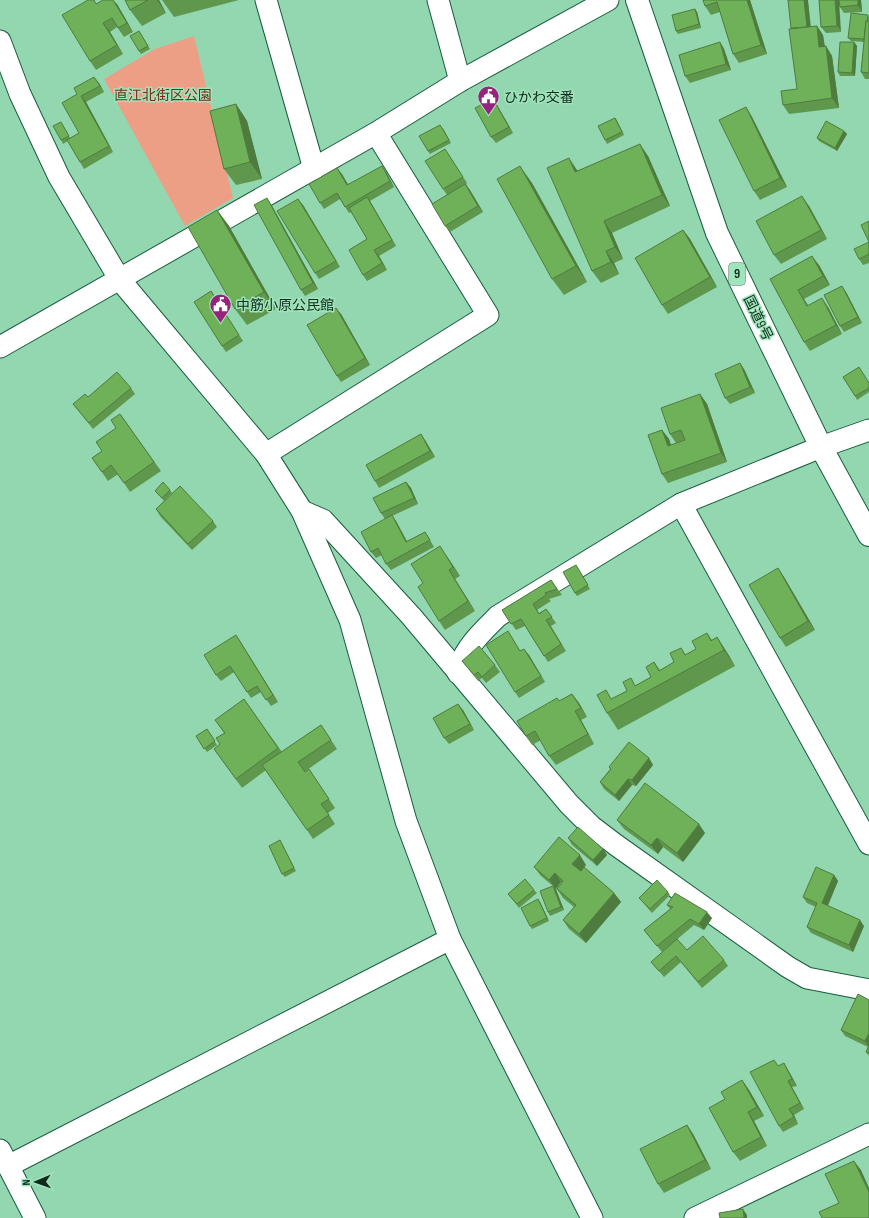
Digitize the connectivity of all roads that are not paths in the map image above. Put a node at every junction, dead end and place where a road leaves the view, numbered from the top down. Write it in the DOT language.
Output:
graph roads {
  1 [pos="266,0"];
  2 [pos="438,0"];
  3 [pos="608,0"];
  4 [pos="637,0"];
  5 [pos="0,42"];
  6 [pos="460,81"];
  7 [pos="376,133"];
  8 [pos="314,169"];
  9 [pos="120,280"];
  10 [pos="0,347"];
  11 [pos="869,430"];
  12 [pos="821,447"];
  13 [pos="266,454"];
  14 [pos="681,504"];
  15 [pos="302,512"];
  16 [pos="869,535"];
  17 [pos="458,673"];
  18 [pos="869,844"];
  19 [pos="450,940"];
  20 [pos="869,990"];
  21 [pos="869,1134"];
  22 [pos="4,1158"];
  23 [pos="701,1217"];
  24 [pos="34,1218"];
  25 [pos="592,1218"];
  1 -- 8 [label="street"];
  2 -- 6 [label="street"];
  3 -- 6 [label="street"];
  4 -- 12 [label="highway, 国道9号 / 9"];
  5 -- 9 [label="street"];
  6 -- 7 [label="street"];
  7 -- 8 [label="street"];
  7 -- 13 [label="street"];
  8 -- 9 [label="street"];
  9 -- 10 [label="street"];
  9 -- 13 [label="street"];
  11 -- 12 [label="street"];
  12 -- 14 [label="street"];
  12 -- 16 [label="highway, 国道9号 / 9"];
  13 -- 15 [label="street"];
  14 -- 17 [label="street"];
  14 -- 18 [label="street"];
  15 -- 17 [label="street"];
  15 -- 19 [label="street"];
  17 -- 20 [label="street"];
  19 -- 22 [label="street"];
  19 -- 25 [label="street"];
  21 -- 23 [label="street"];
  22 -- 24 [label="street"];
}
